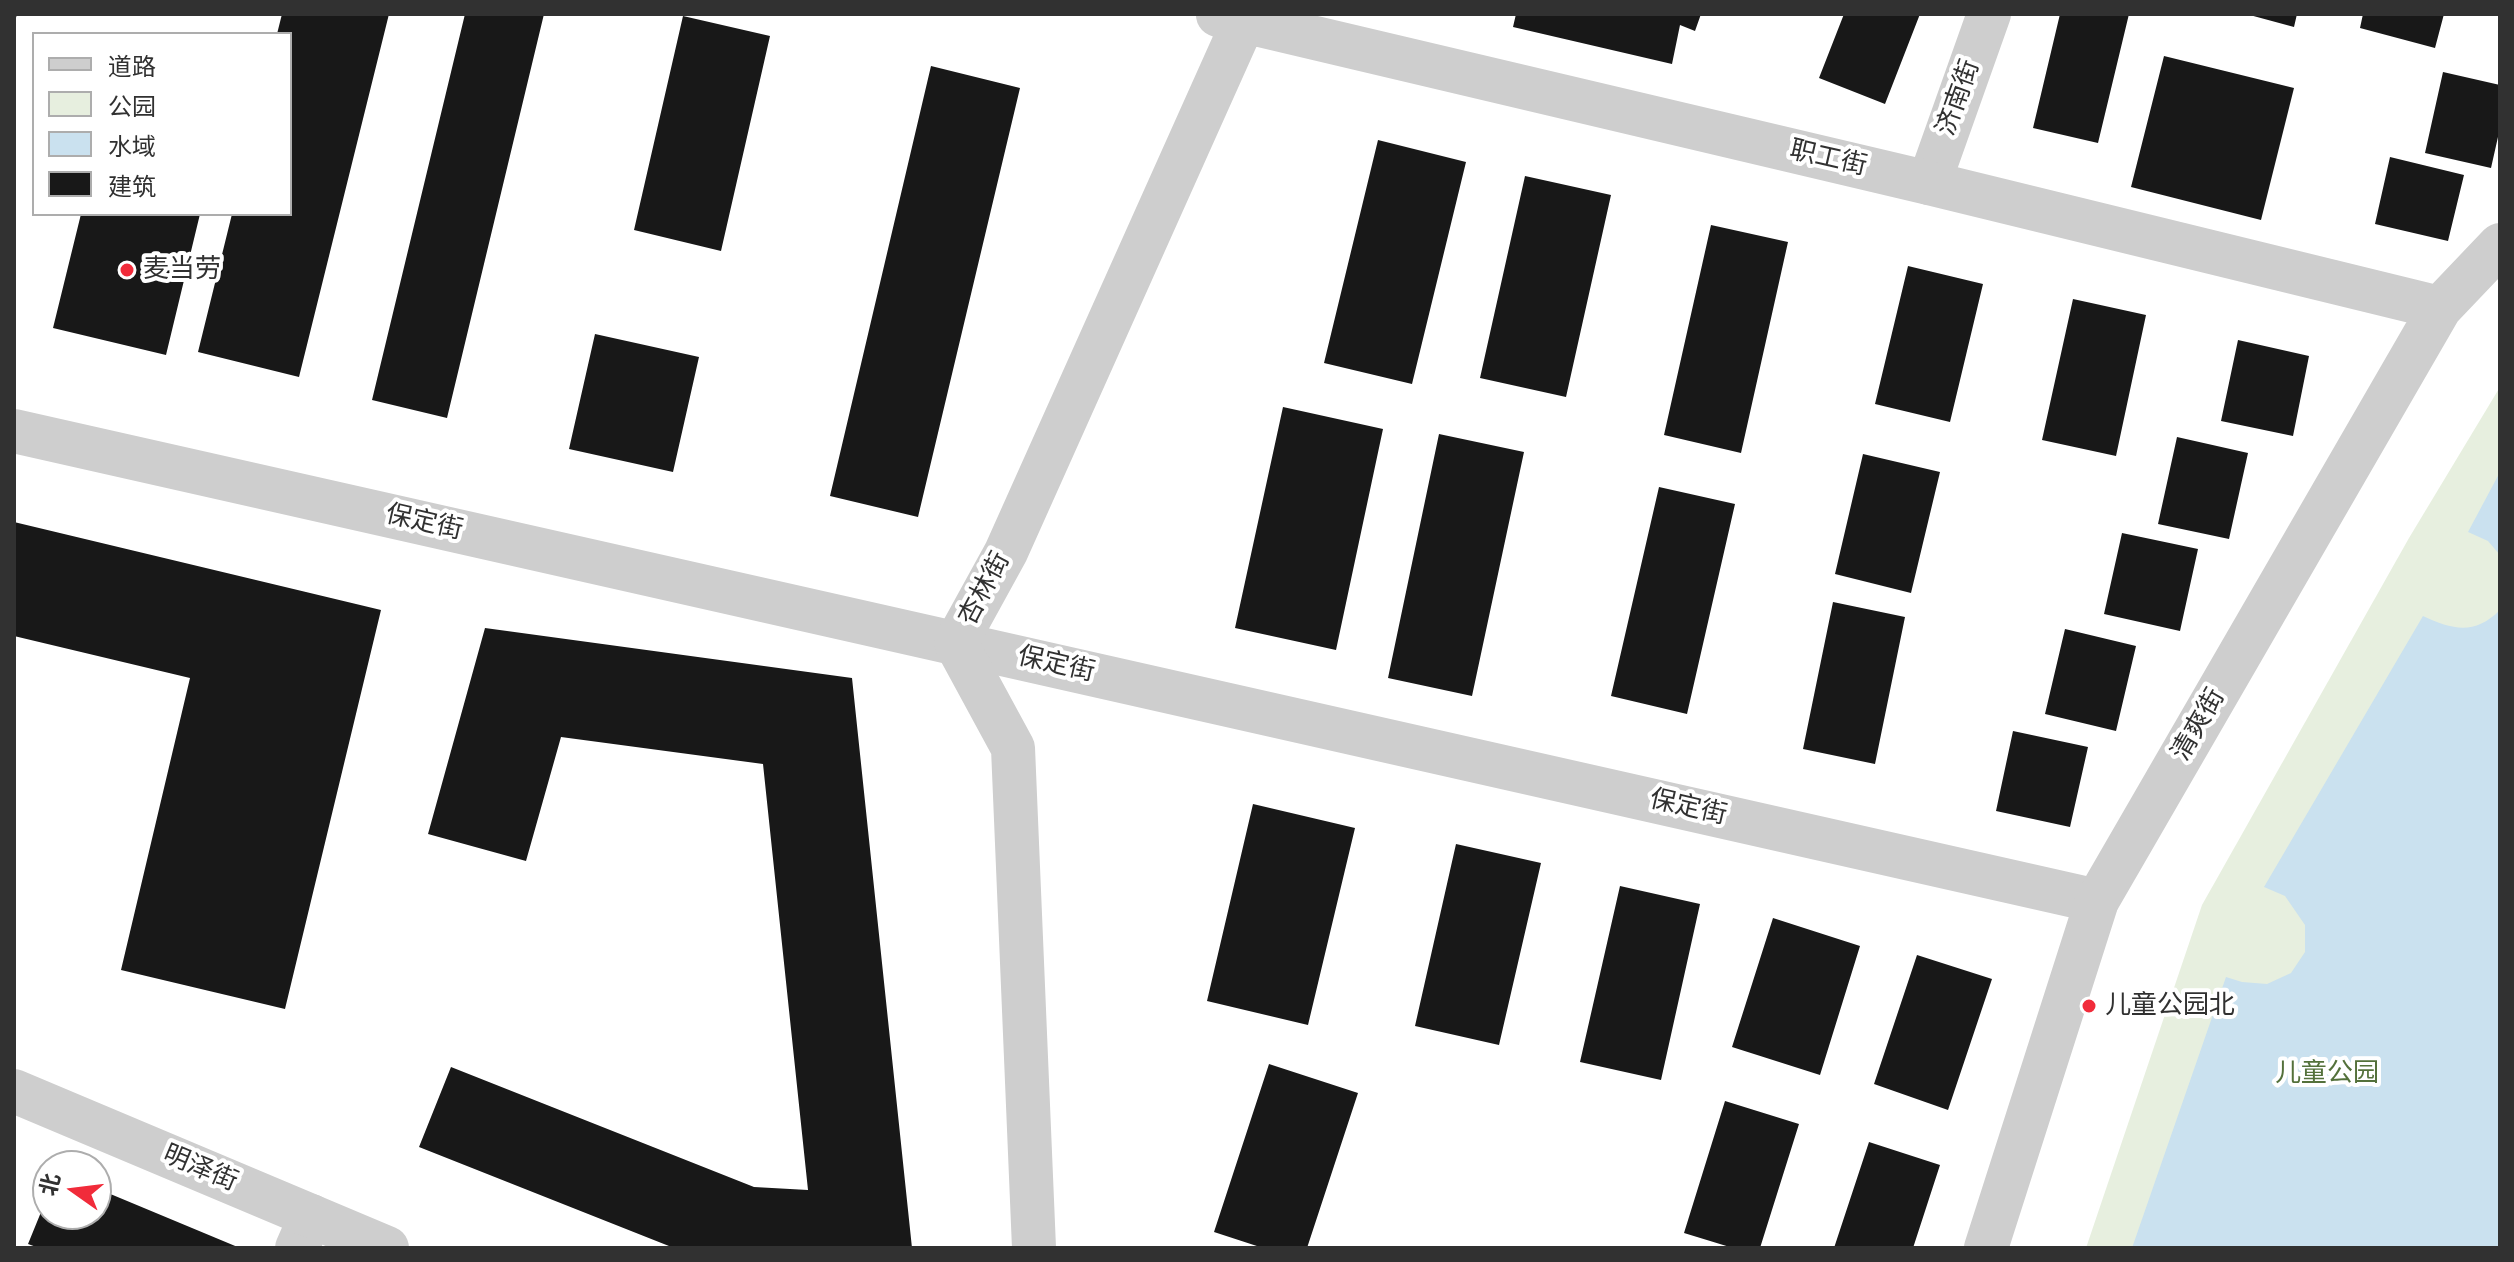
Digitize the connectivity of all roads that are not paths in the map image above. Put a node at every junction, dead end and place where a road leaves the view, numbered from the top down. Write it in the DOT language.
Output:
graph roads {
  1 [pos="1989,14"];
  2 [pos="1236,16"];
  3 [pos="1929,183"];
  4 [pos="2500,245"];
  5 [pos="2440,308"];
  6 [pos="14,431"];
  7 [pos="956,643"];
  8 [pos="2097,901"];
  9 [pos="14,1091"];
  10 [pos="304,1232"];
  11 [pos="387,1248"];
  12 [pos="1034,1248"];
  13 [pos="1986,1248"];
  1 -- 3 [label="street, 济南街"];
  2 -- 3 [label="street, 职工街"];
  2 -- 7 [label="street, 杏林街"];
  3 -- 5 [label="street, 职工街"];
  4 -- 5 [label="street, 清爽街"];
  5 -- 8 [label="street, 清爽街"];
  6 -- 7 [label="street, 保定街"];
  7 -- 8 [label="street, 保定街"];
  7 -- 12 [label="street, 杏林街"];
  8 -- 13 [label="street, 清爽街"];
  9 -- 10 [label="street, 明泽街"];
  10 -- 11 [label="street, 明泽街"];
}
